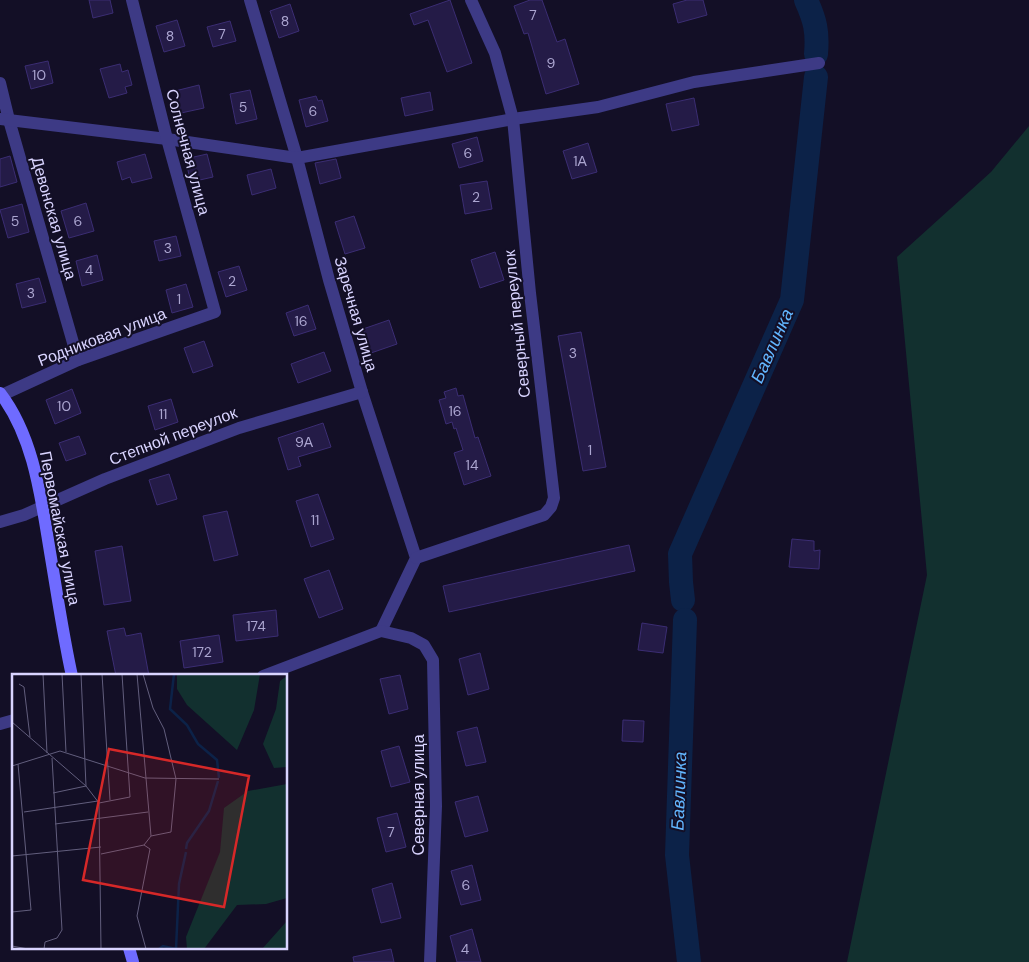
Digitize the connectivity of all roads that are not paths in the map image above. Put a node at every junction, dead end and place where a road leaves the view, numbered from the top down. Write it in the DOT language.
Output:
graph roads {
  1 [pos="132,0"];
  2 [pos="250,0"];
  3 [pos="471,0"];
  4 [pos="819,63"];
  5 [pos="0,83"];
  6 [pos="4,119"];
  7 [pos="513,119"];
  8 [pos="167,138"];
  9 [pos="297,158"];
  10 [pos="215,312"];
  11 [pos="78,360"];
  12 [pos="362,392"];
  13 [pos="1,394"];
  14 [pos="42,508"];
  15 [pos="0,522"];
  16 [pos="416,558"];
  17 [pos="381,630"];
  18 [pos="72,674"];
  19 [pos="268,674"];
  20 [pos="430,962"];
  1 -- 8 [label="street, Солнечная улица"];
  2 -- 9 [label="street, Заречная улица"];
  3 -- 7 [label="street, Северный переулок"];
  4 -- 7 [label="street"];
  5 -- 6 [label="street, Девонская улица"];
  6 -- 8 [label="street"];
  6 -- 11 [label="street, Девонская улица"];
  7 -- 9 [label="street"];
  7 -- 16 [label="street, Северный переулок"];
  8 -- 9 [label="street"];
  8 -- 10 [label="street, Солнечная улица"];
  9 -- 12 [label="street, Заречная улица"];
  10 -- 11 [label="street, Родниковая улица"];
  11 -- 13 [label="street, Родниковая улица"];
  12 -- 14 [label="street, Степной переулок"];
  12 -- 16 [label="street, Заречная улица"];
  13 -- 14 [label="street, Первомайская улица"];
  14 -- 15 [label="street, Степной переулок"];
  14 -- 18 [label="street, Первомайская улица"];
  16 -- 17 [label="street"];
  17 -- 19 [label="street"];
  17 -- 20 [label="street, Северная улица"];
}
